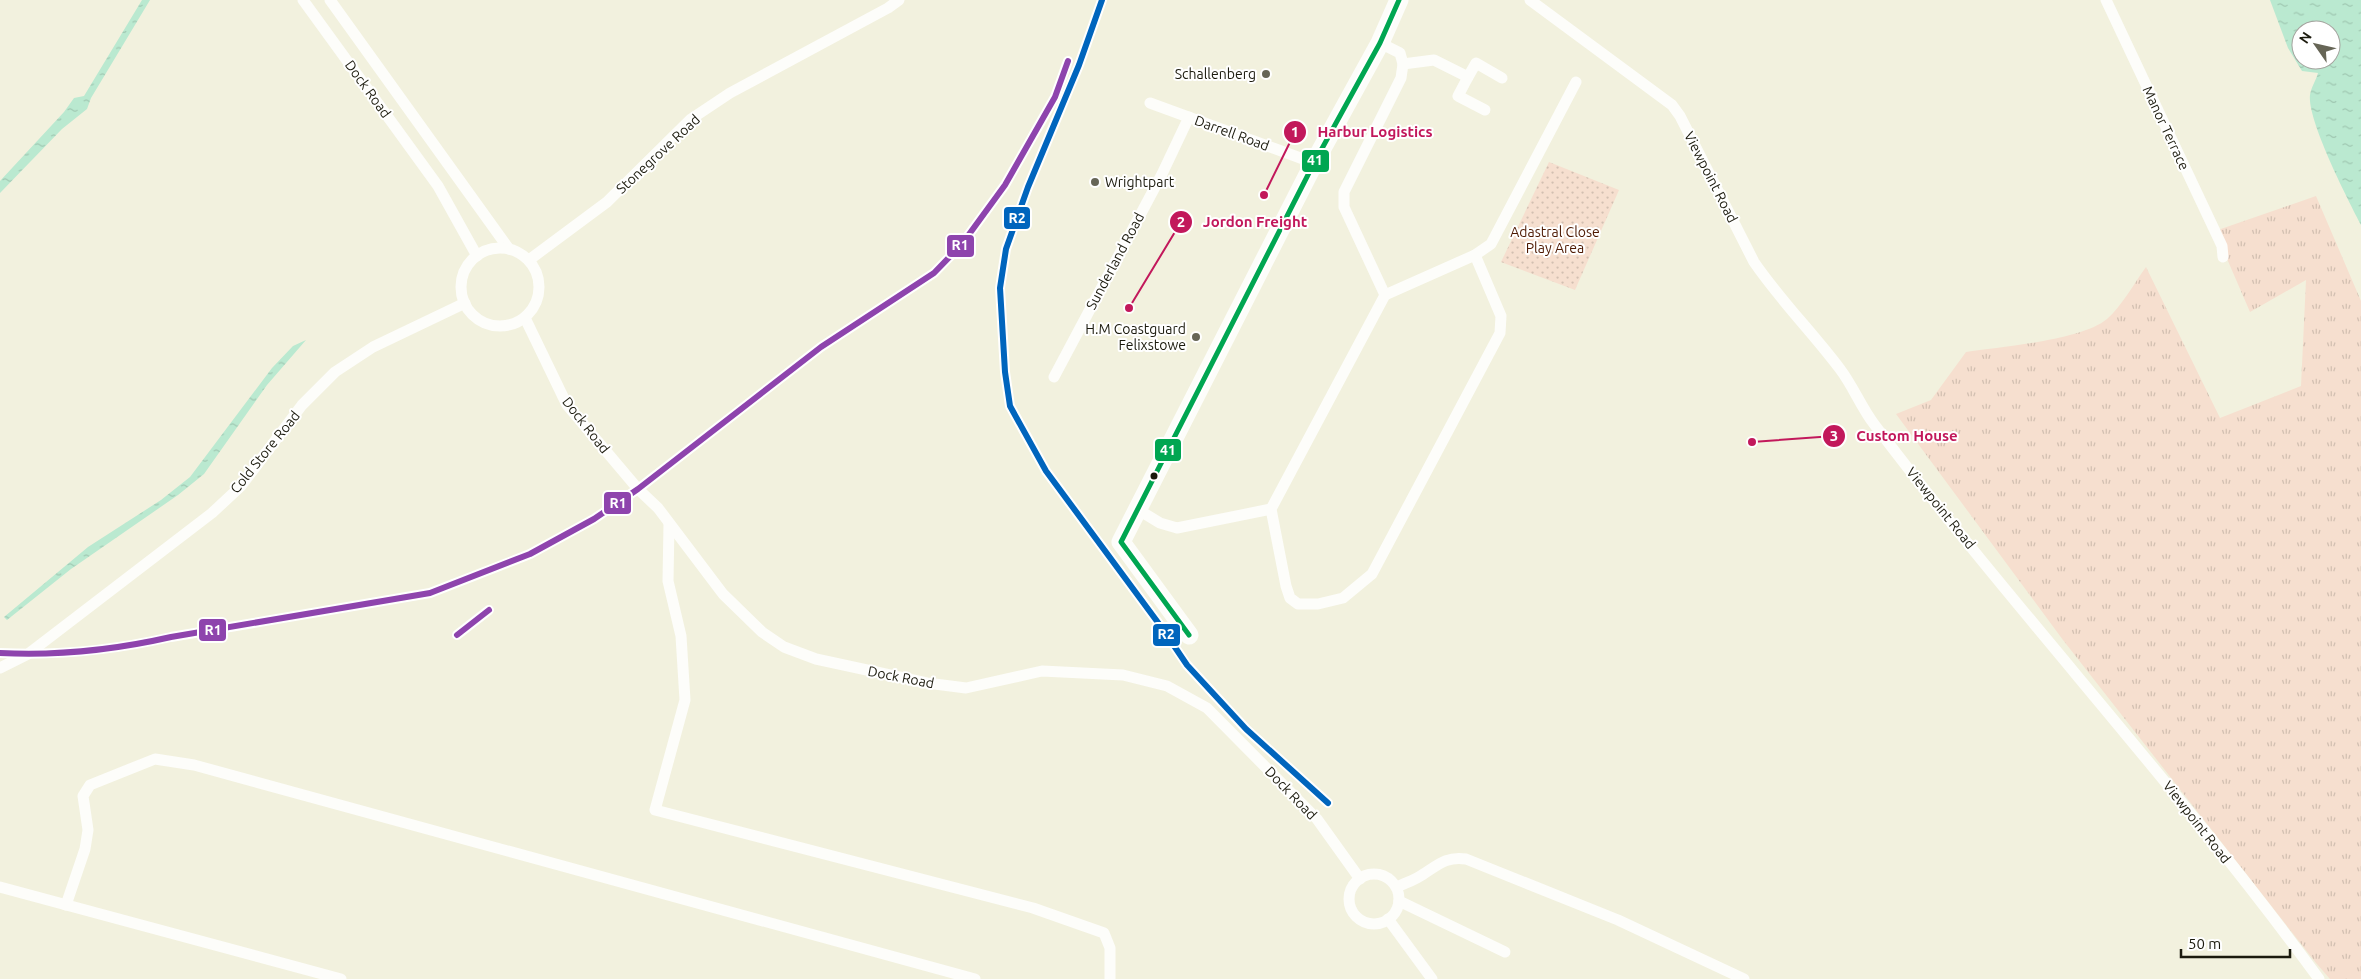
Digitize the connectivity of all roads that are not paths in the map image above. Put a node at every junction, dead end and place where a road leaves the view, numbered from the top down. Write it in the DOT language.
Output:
graph roads {
  1 [pos="303,0"];
  2 [pos="330,0"];
  3 [pos="899,0"];
  4 [pos="1400,0"];
  5 [pos="1530,0"];
  6 [pos="2106,0"];
  7 [pos="1380,43"];
  8 [pos="1402,64"];
  9 [pos="1468,77"];
  10 [pos="1502,78"];
  11 [pos="1576,82"];
  12 [pos="1150,103"];
  13 [pos="1485,110"];
  14 [pos="1189,117"];
  15 [pos="1314,163"];
  16 [pos="509,249"];
  17 [pos="1475,255"];
  18 [pos="477,256"];
  19 [pos="2224,256"];
  20 [pos="529,260"];
  21 [pos="1385,295"];
  22 [pos="465,303"];
  23 [pos="525,318"];
  24 [pos="1054,377"];
  25 [pos="1272,509"];
  26 [pos="1137,510"];
  27 [pos="669,524"];
  28 [pos="1189,635"];
  29 [pos="0,668"];
  30 [pos="1360,878"];
  31 [pos="0,887"];
  32 [pos="1397,887"];
  33 [pos="1399,901"];
  34 [pos="66,904"];
  35 [pos="1388,919"];
  36 [pos="1504,952"];
  37 [pos="341,979"];
  38 [pos="975,979"];
  39 [pos="1110,979"];
  40 [pos="1432,979"];
  41 [pos="1744,979"];
  42 [pos="2319,979"];
  1 -- 18 [label="street, Dock Road"];
  2 -- 16 [label="street, Dock Road"];
  3 -- 20 [label="street, Stonegrove Road"];
  4 -- 7 [label="main road"];
  5 -- 42 [label="street, Viewpoint Road"];
  6 -- 19 [label="street, Manor Terrace"];
  7 -- 8 [label="street"];
  7 -- 15 [label="main road"];
  8 -- 9 [label="street"];
  8 -- 21 [label="street"];
  9 -- 10 [label="street"];
  9 -- 13 [label="street"];
  11 -- 17 [label="street"];
  12 -- 14 [label="street, Darrell Road"];
  14 -- 15 [label="street, Darrell Road"];
  14 -- 24 [label="street, Sunderland Road"];
  15 -- 26 [label="main road"];
  16 -- 18 [label="street"];
  16 -- 20 [label="street"];
  17 -- 21 [label="street"];
  17 -- 25 [label="street"];
  18 -- 22 [label="street"];
  20 -- 23 [label="street"];
  21 -- 25 [label="street"];
  22 -- 23 [label="street"];
  22 -- 29 [label="street, Cold Store Road"];
  23 -- 27 [label="street, Dock Road"];
  25 -- 26 [label="street"];
  26 -- 28 [label="main road"];
  27 -- 30 [label="street, Dock Road"];
  27 -- 39 [label="street"];
  30 -- 32 [label="street"];
  30 -- 35 [label="street"];
  31 -- 34 [label="street"];
  32 -- 33 [label="street"];
  32 -- 41 [label="street"];
  33 -- 35 [label="street"];
  33 -- 36 [label="street"];
  34 -- 37 [label="street"];
  34 -- 38 [label="street"];
  35 -- 40 [label="street"];
}
